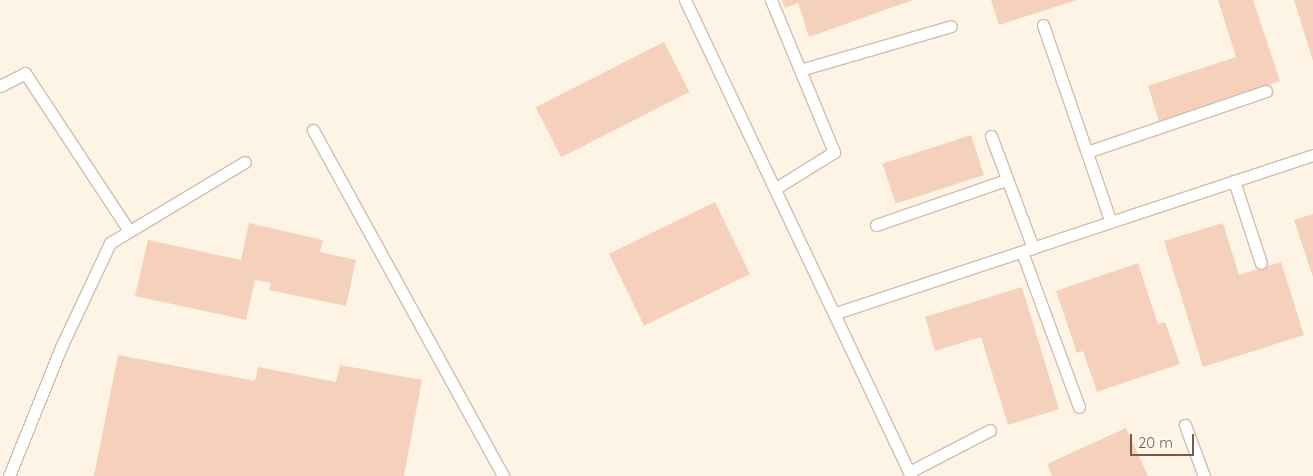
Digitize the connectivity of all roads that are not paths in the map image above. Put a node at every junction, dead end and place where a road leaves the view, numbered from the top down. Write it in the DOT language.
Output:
graph roads {
  1 [pos="685,0"];
  2 [pos="771,0"];
  3 [pos="1044,25"];
  4 [pos="951,26"];
  5 [pos="800,70"];
  6 [pos="0,86"];
  7 [pos="1266,91"];
  8 [pos="313,130"];
  9 [pos="991,136"];
  10 [pos="1086,152"];
  11 [pos="1313,155"];
  12 [pos="245,162"];
  13 [pos="1006,180"];
  14 [pos="1234,181"];
  15 [pos="776,188"];
  16 [pos="1110,222"];
  17 [pos="876,225"];
  18 [pos="129,231"];
  19 [pos="1028,250"];
  20 [pos="1261,263"];
  21 [pos="836,313"];
  22 [pos="1079,407"];
  23 [pos="1185,425"];
  24 [pos="990,430"];
  25 [pos="910,474"];
  26 [pos="9,476"];
  27 [pos="504,476"];
  28 [pos="1204,476"];
  1 -- 15 [label="lane"];
  2 -- 5 [label="lane"];
  3 -- 10 [label="lane"];
  4 -- 5 [label="lane"];
  5 -- 15 [label="lane"];
  6 -- 18 [label="lane"];
  7 -- 10 [label="lane"];
  8 -- 27 [label="lane"];
  9 -- 13 [label="lane"];
  10 -- 16 [label="lane"];
  11 -- 14 [label="lane"];
  12 -- 18 [label="lane"];
  13 -- 17 [label="lane"];
  13 -- 19 [label="lane"];
  14 -- 16 [label="lane"];
  14 -- 20 [label="lane"];
  15 -- 21 [label="lane"];
  16 -- 19 [label="lane"];
  18 -- 26 [label="lane"];
  19 -- 21 [label="lane"];
  19 -- 22 [label="lane"];
  21 -- 25 [label="lane"];
  23 -- 28 [label="lane"];
  24 -- 25 [label="lane"];
}
